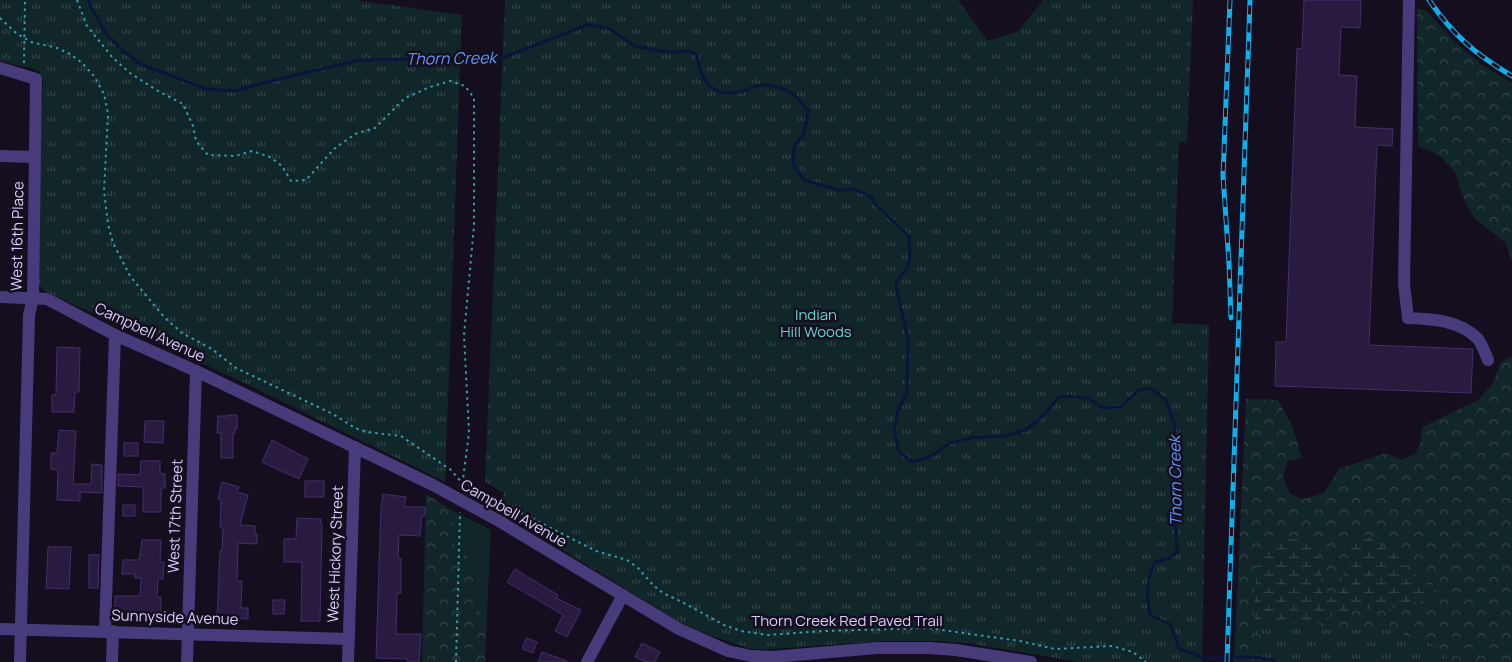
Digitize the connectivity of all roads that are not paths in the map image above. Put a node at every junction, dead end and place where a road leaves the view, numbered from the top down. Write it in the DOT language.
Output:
graph roads {
  1 [pos="1409,0"];
  2 [pos="0,68"];
  3 [pos="0,156"];
  4 [pos="35,157"];
  5 [pos="0,297"];
  6 [pos="33,298"];
  7 [pos="114,335"];
  8 [pos="1488,360"];
  9 [pos="196,371"];
  10 [pos="355,448"];
  11 [pos="623,595"];
  12 [pos="0,629"];
  13 [pos="20,630"];
  14 [pos="109,631"];
  15 [pos="187,634"];
  16 [pos="349,639"];
  17 [pos="956,656"];
  18 [pos="20,662"];
  19 [pos="112,662"];
  20 [pos="186,662"];
  21 [pos="348,662"];
  22 [pos="587,662"];
  23 [pos="1031,662"];
  1 -- 8 [label="street"];
  2 -- 4 [label="street, West 16th Place"];
  3 -- 4 [label="street"];
  4 -- 6 [label="street, West 16th Place"];
  5 -- 6 [label="street, Campbell Avenue"];
  6 -- 7 [label="street, Campbell Avenue"];
  6 -- 13 [label="street, West 16th Place"];
  7 -- 9 [label="street, Campbell Avenue"];
  7 -- 14 [label="street"];
  9 -- 10 [label="street, Campbell Avenue"];
  9 -- 15 [label="street, West 17th Street"];
  10 -- 11 [label="street, Campbell Avenue"];
  10 -- 16 [label="street, West Hickory Street"];
  11 -- 17 [label="street, Campbell Avenue"];
  11 -- 22 [label="street"];
  12 -- 13 [label="street, Sunnyside Avenue"];
  13 -- 14 [label="street, Sunnyside Avenue"];
  13 -- 18 [label="street, West 16th Place"];
  14 -- 15 [label="street, Sunnyside Avenue"];
  14 -- 19 [label="street"];
  15 -- 16 [label="street, Sunnyside Avenue"];
  15 -- 20 [label="street, West 17th Street"];
  16 -- 21 [label="street, West Hickory Street"];
  17 -- 23 [label="street, Campbell Avenue"];
}
